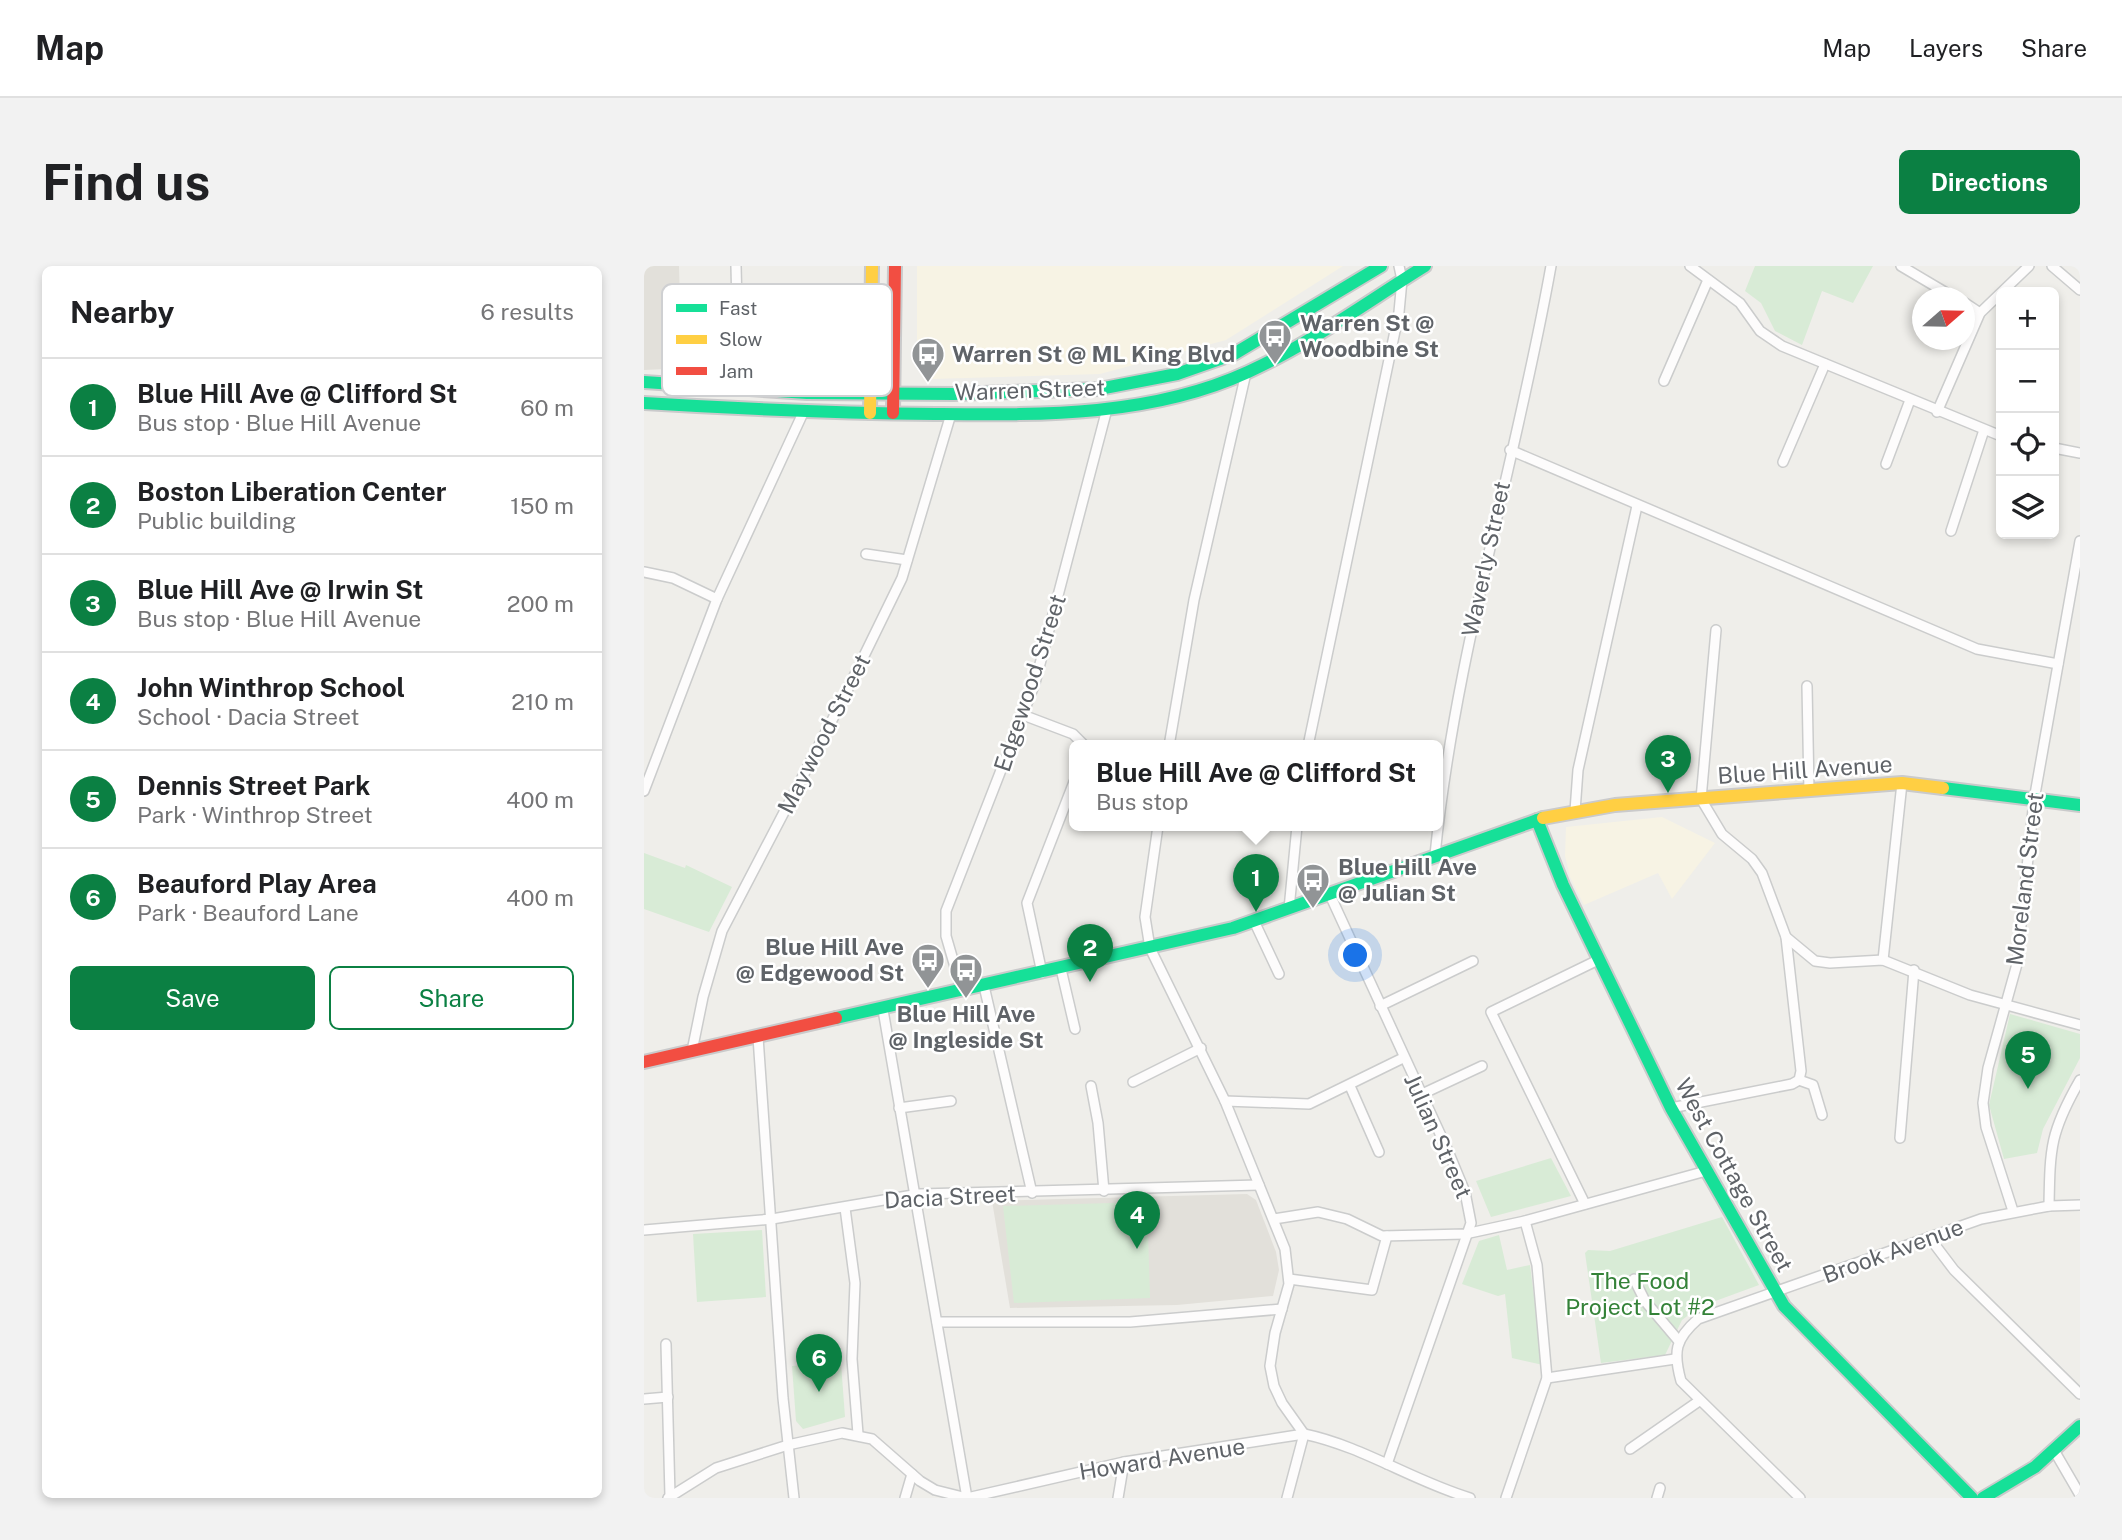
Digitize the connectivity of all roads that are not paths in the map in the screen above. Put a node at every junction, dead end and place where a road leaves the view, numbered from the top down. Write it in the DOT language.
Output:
graph roads {
  1 [pos="736,266"];
  2 [pos="872,266"];
  3 [pos="895,266"];
  4 [pos="1381,266"];
  5 [pos="1399,266"];
  6 [pos="1425,266"];
  7 [pos="1551,266"];
  8 [pos="1690,266"];
  9 [pos="1901,266"];
  10 [pos="2029,266"];
  11 [pos="2052,266"];
  12 [pos="1402,280"];
  13 [pos="1708,280"];
  14 [pos="736,284"];
  15 [pos="872,284"];
  16 [pos="1936,287"];
  17 [pos="2080,290"];
  18 [pos="1975,310"];
  19 [pos="1980,313"];
  20 [pos="1825,364"];
  21 [pos="1246,373"];
  22 [pos="1664,381"];
  23 [pos="644,382"];
  24 [pos="662,383"];
  25 [pos="893,393"];
  26 [pos="870,396"];
  27 [pos="1910,400"];
  28 [pos="644,404"];
  29 [pos="1107,410"];
  30 [pos="1937,412"];
  31 [pos="803,413"];
  32 [pos="870,413"];
  33 [pos="893,413"];
  34 [pos="951,415"];
  35 [pos="1984,430"];
  36 [pos="1996,434"];
  37 [pos="2059,449"];
  38 [pos="1510,450"];
  39 [pos="2080,453"];
  40 [pos="1783,462"];
  41 [pos="1886,464"];
  42 [pos="1637,506"];
  43 [pos="1951,531"];
  44 [pos="2080,541"];
  45 [pos="866,554"];
  46 [pos="907,560"];
  47 [pos="644,572"];
  48 [pos="717,598"];
  49 [pos="1716,629"];
  50 [pos="2058,664"];
  51 [pos="1807,685"];
  52 [pos="1023,715"];
  53 [pos="1079,740"];
  54 [pos="1170,740"];
  55 [pos="1309,740"];
  56 [pos="1902,783"];
  57 [pos="1443,790"];
  58 [pos="644,791"];
  59 [pos="1809,791"];
  60 [pos="1069,795"];
  61 [pos="1701,799"];
  62 [pos="2034,800"];
  63 [pos="2080,805"];
  64 [pos="1575,811"];
  65 [pos="1537,820"];
  66 [pos="1157,831"];
  67 [pos="1297,831"];
  68 [pos="1438,831"];
  69 [pos="1435,855"];
  70 [pos="1330,895"];
  71 [pos="1289,909"];
  72 [pos="1254,921"];
  73 [pos="1786,937"];
  74 [pos="1150,948"];
  75 [pos="1598,960"];
  76 [pos="1884,960"];
  77 [pos="1473,961"];
  78 [pos="1061,969"];
  79 [pos="1913,970"];
  80 [pos="1042,973"];
  81 [pos="1279,974"];
  82 [pos="984,986"];
  83 [pos="962,991"];
  84 [pos="2005,1002"];
  85 [pos="1380,1006"];
  86 [pos="883,1010"];
  87 [pos="2080,1025"];
  88 [pos="1075,1029"];
  89 [pos="758,1037"];
  90 [pos="1201,1048"];
  91 [pos="692,1051"];
  92 [pos="1403,1058"];
  93 [pos="644,1062"];
  94 [pos="1482,1066"];
  95 [pos="1799,1080"];
  96 [pos="2080,1080"];
  97 [pos="1133,1082"];
  98 [pos="1091,1086"];
  99 [pos="1350,1086"];
  100 [pos="1420,1095"];
  101 [pos="951,1101"];
  102 [pos="1225,1101"];
  103 [pos="899,1108"];
  104 [pos="1671,1108"];
  105 [pos="1822,1115"];
  106 [pos="1900,1138"];
  107 [pos="1379,1152"];
  108 [pos="1706,1171"];
  109 [pos="1259,1185"];
  110 [pos="1104,1191"];
  111 [pos="1032,1194"];
  112 [pos="915,1195"];
  113 [pos="1585,1204"];
  114 [pos="2080,1205"];
  115 [pos="2049,1206"];
  116 [pos="845,1208"];
  117 [pos="2013,1212"];
  118 [pos="772,1219"];
  119 [pos="1274,1219"];
  120 [pos="1525,1221"];
  121 [pos="644,1230"];
  122 [pos="1465,1234"];
  123 [pos="1387,1236"];
  124 [pos="1928,1237"];
  125 [pos="1289,1279"];
  126 [pos="1634,1279"];
  127 [pos="1776,1293"];
  128 [pos="1282,1309"];
  129 [pos="937,1322"];
  130 [pos="1678,1340"];
  131 [pos="666,1344"];
  132 [pos="1675,1359"];
  133 [pos="1547,1378"];
  134 [pos="2080,1394"];
  135 [pos="668,1397"];
  136 [pos="644,1399"];
  137 [pos="1699,1401"];
  138 [pos="2080,1426"];
  139 [pos="858,1434"];
  140 [pos="1304,1434"];
  141 [pos="788,1445"];
  142 [pos="1630,1449"];
  143 [pos="2055,1452"];
  144 [pos="1124,1462"];
  145 [pos="1387,1464"];
  146 [pos="912,1474"];
  147 [pos="1660,1488"];
  148 [pos="2080,1494"];
  149 [pos="669,1497"];
  150 [pos="794,1498"];
  151 [pos="905,1498"];
  152 [pos="967,1498"];
  153 [pos="1118,1498"];
  154 [pos="1287,1498"];
  155 [pos="1470,1498"];
  156 [pos="1506,1498"];
  157 [pos="1657,1498"];
  158 [pos="1801,1498"];
  159 [pos="1972,1498"];
  160 [pos="1983,1498"];
  1 -- 14 [label="street"];
  2 -- 15 [label="main road"];
  3 -- 25 [label="main road"];
  4 -- 25 [label="main road, Warren Street"];
  5 -- 12 [label="street"];
  6 -- 12 [label="main road, Warren Street"];
  7 -- 38 [label="street, Waverly Street"];
  8 -- 13 [label="street"];
  9 -- 16 [label="street"];
  10 -- 19 [label="street"];
  11 -- 17 [label="street"];
  12 -- 21 [label="main road, Warren Street"];
  12 -- 55 [label="street"];
  13 -- 20 [label="street"];
  13 -- 22 [label="street"];
  18 -- 19 [label="street"];
  19 -- 30 [label="street"];
  20 -- 27 [label="street"];
  20 -- 40 [label="street"];
  21 -- 29 [label="main road, Warren Street"];
  21 -- 54 [label="street"];
  23 -- 24 [label="main road, Warren Street"];
  25 -- 33 [label="main road"];
  26 -- 32 [label="main road"];
  27 -- 30 [label="street"];
  27 -- 41 [label="street"];
  28 -- 31 [label="main road, Warren Street"];
  29 -- 34 [label="main road, Warren Street"];
  29 -- 52 [label="street, Edgewood Street"];
  30 -- 35 [label="street"];
  31 -- 32 [label="main road, Warren Street"];
  31 -- 48 [label="street"];
  32 -- 33 [label="main road, Warren Street"];
  33 -- 34 [label="main road, Warren Street"];
  34 -- 46 [label="street, Maywood Street"];
  35 -- 36 [label="street"];
  35 -- 43 [label="street"];
  37 -- 39 [label="street"];
  38 -- 42 [label="street"];
  38 -- 57 [label="street, Waverly Street"];
  42 -- 50 [label="street"];
  42 -- 64 [label="street"];
  44 -- 50 [label="street, Moreland Street"];
  45 -- 46 [label="street"];
  46 -- 91 [label="street, Maywood Street"];
  47 -- 48 [label="street"];
  48 -- 58 [label="street"];
  49 -- 61 [label="street"];
  50 -- 62 [label="street, Moreland Street"];
  51 -- 59 [label="street"];
  52 -- 53 [label="street"];
  52 -- 83 [label="street, Edgewood Street"];
  56 -- 59 [label="main road, Blue Hill Avenue"];
  56 -- 62 [label="main road, Blue Hill Avenue"];
  56 -- 76 [label="street"];
  59 -- 61 [label="main road, Blue Hill Avenue"];
  60 -- 80 [label="street"];
  61 -- 64 [label="main road, Blue Hill Avenue"];
  61 -- 73 [label="street"];
  62 -- 63 [label="main road, Blue Hill Avenue"];
  62 -- 84 [label="street, Moreland Street"];
  64 -- 65 [label="main road, Blue Hill Avenue"];
  65 -- 69 [label="main road, Blue Hill Avenue"];
  65 -- 75 [label="main road, West Cottage Street"];
  66 -- 74 [label="street"];
  67 -- 71 [label="street"];
  68 -- 69 [label="street, Waverly Street"];
  69 -- 70 [label="main road, Blue Hill Avenue"];
  70 -- 71 [label="main road, Blue Hill Avenue"];
  70 -- 85 [label="street, Julian Street"];
  71 -- 72 [label="main road, Blue Hill Avenue"];
  72 -- 74 [label="main road, Blue Hill Avenue"];
  72 -- 81 [label="street"];
  73 -- 76 [label="street"];
  73 -- 95 [label="street"];
  74 -- 78 [label="main road, Blue Hill Avenue"];
  74 -- 90 [label="street"];
  75 -- 104 [label="main road, West Cottage Street"];
  75 -- 113 [label="street"];
  76 -- 79 [label="street"];
  77 -- 85 [label="street"];
  78 -- 80 [label="main road, Blue Hill Avenue"];
  78 -- 88 [label="street"];
  79 -- 84 [label="street"];
  79 -- 106 [label="street"];
  80 -- 82 [label="main road, Blue Hill Avenue"];
  82 -- 83 [label="main road, Blue Hill Avenue"];
  82 -- 111 [label="street"];
  83 -- 86 [label="main road, Blue Hill Avenue"];
  84 -- 87 [label="street"];
  84 -- 117 [label="street, Moreland Street"];
  85 -- 92 [label="street, Julian Street"];
  86 -- 89 [label="main road, Blue Hill Avenue"];
  86 -- 103 [label="street"];
  89 -- 91 [label="main road, Blue Hill Avenue"];
  89 -- 118 [label="street"];
  90 -- 97 [label="street"];
  90 -- 102 [label="street"];
  91 -- 93 [label="main road, Blue Hill Avenue"];
  92 -- 99 [label="street"];
  92 -- 100 [label="street, Julian Street"];
  94 -- 100 [label="street"];
  95 -- 104 [label="street"];
  95 -- 105 [label="street"];
  96 -- 115 [label="street"];
  98 -- 110 [label="street"];
  99 -- 102 [label="street"];
  99 -- 107 [label="street"];
  100 -- 122 [label="street, Julian Street"];
  101 -- 103 [label="street"];
  102 -- 109 [label="street"];
  103 -- 112 [label="street"];
  104 -- 108 [label="main road, West Cottage Street"];
  108 -- 113 [label="street"];
  108 -- 127 [label="main road, West Cottage Street"];
  109 -- 110 [label="street, Dacia Street"];
  109 -- 119 [label="street"];
  110 -- 111 [label="street, Dacia Street"];
  111 -- 112 [label="street, Dacia Street"];
  112 -- 116 [label="street, Dacia Street"];
  112 -- 129 [label="street"];
  113 -- 120 [label="street"];
  114 -- 115 [label="street, Brook Avenue"];
  115 -- 117 [label="street, Brook Avenue"];
  116 -- 118 [label="street, Dacia Street"];
  116 -- 139 [label="street"];
  117 -- 124 [label="street, Brook Avenue"];
  118 -- 121 [label="street, Dacia Street"];
  118 -- 141 [label="street"];
  119 -- 123 [label="street"];
  119 -- 125 [label="street"];
  120 -- 122 [label="street"];
  120 -- 133 [label="street"];
  122 -- 123 [label="street"];
  122 -- 145 [label="street, Julian Street"];
  123 -- 125 [label="street"];
  124 -- 127 [label="street, Brook Avenue"];
  124 -- 134 [label="street"];
  125 -- 128 [label="street"];
  126 -- 130 [label="street"];
  127 -- 130 [label="street, Brook Avenue"];
  127 -- 159 [label="main road, West Cottage Street"];
  128 -- 129 [label="street"];
  128 -- 140 [label="street"];
  129 -- 152 [label="street"];
  130 -- 132 [label="street"];
  131 -- 135 [label="street"];
  132 -- 133 [label="street"];
  132 -- 137 [label="street"];
  133 -- 156 [label="street"];
  135 -- 136 [label="street"];
  135 -- 149 [label="street"];
  137 -- 142 [label="street"];
  137 -- 158 [label="street"];
  138 -- 143 [label="main road"];
  139 -- 141 [label="street"];
  139 -- 146 [label="street, Howard Avenue"];
  140 -- 144 [label="street, Howard Avenue"];
  140 -- 145 [label="street, Howard Avenue"];
  140 -- 154 [label="street"];
  141 -- 149 [label="street"];
  141 -- 150 [label="street"];
  143 -- 148 [label="street"];
  143 -- 160 [label="main road"];
  144 -- 152 [label="street, Howard Avenue"];
  144 -- 153 [label="street"];
  145 -- 155 [label="street, Howard Avenue"];
  146 -- 151 [label="street"];
  146 -- 152 [label="street, Howard Avenue"];
  147 -- 157 [label="street"];
}
